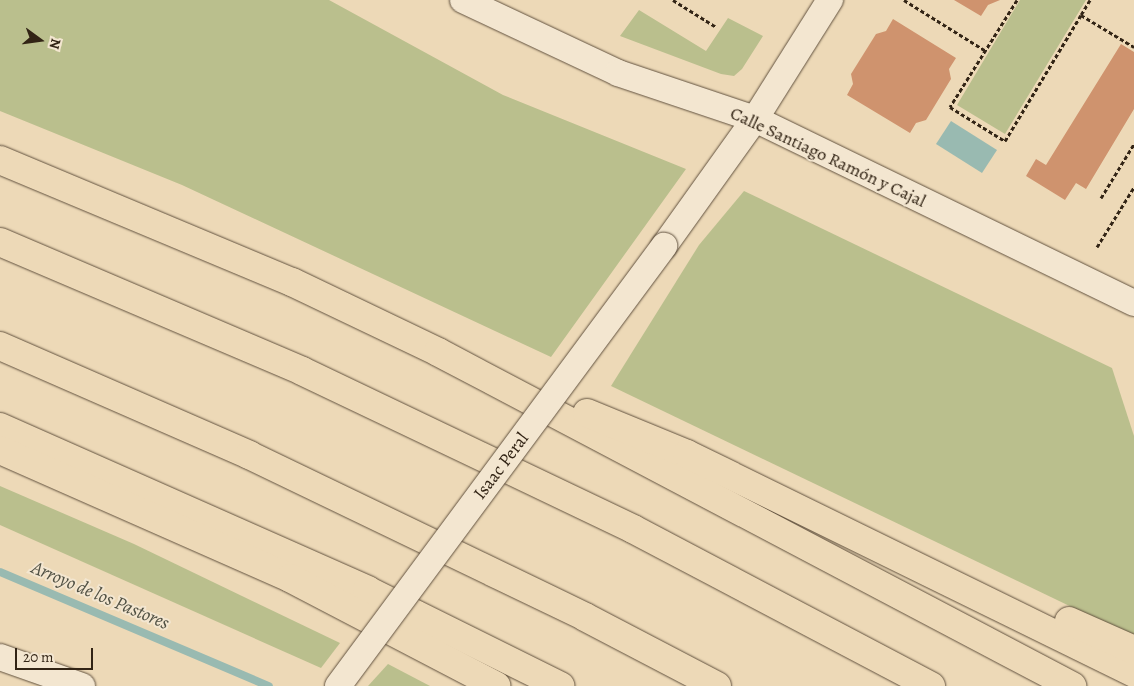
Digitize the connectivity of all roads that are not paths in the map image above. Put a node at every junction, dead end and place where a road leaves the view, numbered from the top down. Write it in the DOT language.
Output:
graph roads {
  1 [pos="463,0"];
  2 [pos="830,0"];
  3 [pos="755,119"];
  4 [pos="0,160"];
  5 [pos="0,242"];
  6 [pos="1134,303"];
  7 [pos="0,346"];
  8 [pos="438,352"];
  9 [pos="0,427"];
  10 [pos="0,450"];
  11 [pos="687,454"];
  12 [pos="1134,650"];
  13 [pos="0,657"];
  14 [pos="1134,673"];
  15 [pos="50,680"];
  16 [pos="82,686"];
  17 [pos="338,686"];
  18 [pos="497,686"];
  19 [pos="560,686"];
  20 [pos="717,686"];
  21 [pos="931,686"];
  22 [pos="1072,686"];
  1 -- 3 [label="street, Calle Santiago Ramón y Cajal"];
  2 -- 3 [label="street, Isaac Peral"];
  3 -- 6 [label="street, Calle Santiago Ramón y Cajal"];
  3 -- 17 [label="street, Isaac Peral, bridge"];
  4 -- 8 [label="highway"];
  5 -- 21 [label="highway"];
  7 -- 20 [label="highway"];
  8 -- 11 [label="highway"];
  8 -- 22 [label="highway"];
  9 -- 19 [label="highway"];
  10 -- 18 [label="highway"];
  11 -- 12 [label="highway"];
  11 -- 14 [label="highway"];
  13 -- 15 [label="street"];
  15 -- 16 [label="street"];
}
